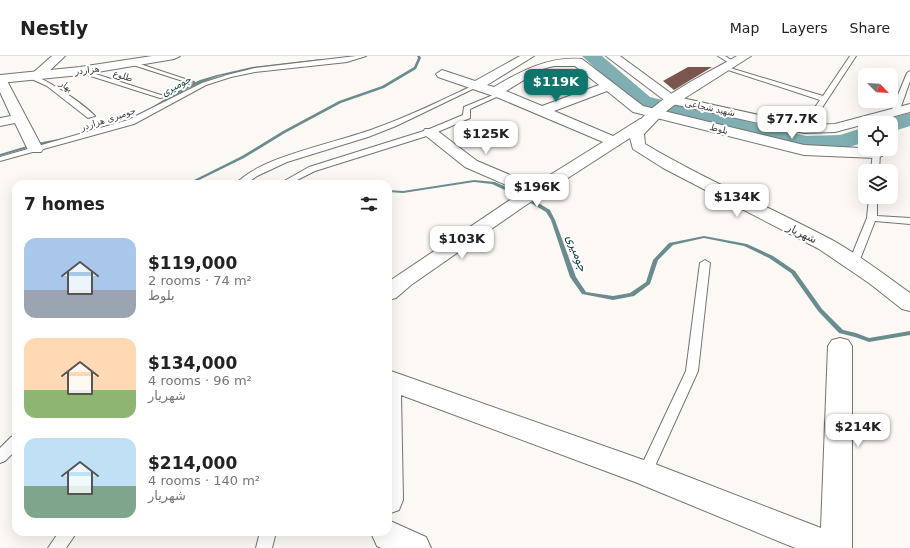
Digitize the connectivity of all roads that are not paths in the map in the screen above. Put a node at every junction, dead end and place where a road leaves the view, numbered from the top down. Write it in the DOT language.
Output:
graph roads {
  1 [pos="60,56"];
  2 [pos="174,56"];
  3 [pos="528,56"];
  4 [pos="612,56"];
  5 [pos="745,56"];
  6 [pos="853,56"];
  7 [pos="357,57"];
  8 [pos="726,62"];
  9 [pos="132,63"];
  10 [pos="80,71"];
  11 [pos="910,73"];
  12 [pos="39,74"];
  13 [pos="442,74"];
  14 [pos="27,76"];
  15 [pos="0,79"];
  16 [pos="191,82"];
  17 [pos="476,86"];
  18 [pos="608,86"];
  19 [pos="495,92"];
  20 [pos="162,97"];
  21 [pos="824,99"];
  22 [pos="910,108"];
  23 [pos="661,110"];
  24 [pos="542,111"];
  25 [pos="895,112"];
  26 [pos="91,116"];
  27 [pos="21,118"];
  28 [pos="0,122"];
  29 [pos="804,129"];
  30 [pos="430,132"];
  31 [pos="613,141"];
  32 [pos="33,146"];
  33 [pos="858,152"];
  34 [pos="0,159"];
  35 [pos="245,180"];
  36 [pos="291,180"];
  37 [pos="538,189"];
  38 [pos="873,204"];
  39 [pos="872,218"];
  40 [pos="910,221"];
  41 [pos="705,262"];
  42 [pos="854,262"];
  43 [pos="392,290"];
  44 [pos="910,304"];
  45 [pos="840,346"];
  46 [pos="392,382"];
  47 [pos="12,445"];
  48 [pos="0,457"];
  49 [pos="645,473"];
  50 [pos="66,536"];
  51 [pos="267,536"];
  52 [pos="56,548"];
  53 [pos="264,548"];
  54 [pos="832,548"];
  55 [pos="836,548"];
  1 -- 12 [label="street"];
  2 -- 9 [label="street, هزاردر"];
  3 -- 17 [label="street"];
  4 -- 23 [label="street"];
  5 -- 8 [label="street"];
  6 -- 21 [label="lane"];
  7 -- 32 [label="lane, جومیری هزاردر"];
  8 -- 21 [label="lane"];
  8 -- 23 [label="street"];
  9 -- 10 [label="street, هزاردر"];
  9 -- 16 [label="lane"];
  10 -- 12 [label="street, هزاردر"];
  10 -- 20 [label="lane, طلوع"];
  11 -- 25 [label="lane"];
  12 -- 14 [label="street, هزاردر"];
  13 -- 17 [label="street"];
  14 -- 15 [label="street, هزاردر"];
  14 -- 26 [label="lane, بهار"];
  15 -- 27 [label="street"];
  17 -- 19 [label="street"];
  17 -- 35 [label="lane"];
  18 -- 19 [label="street, بلوط"];
  18 -- 23 [label="street, بلوط"];
  18 -- 24 [label="street"];
  19 -- 24 [label="street"];
  19 -- 30 [label="lane"];
  21 -- 29 [label="lane"];
  22 -- 25 [label="street, شهید شجاعی"];
  23 -- 29 [label="street, شهید شجاعی"];
  23 -- 31 [label="street"];
  23 -- 33 [label="street, بلوط"];
  23 -- 42 [label="street, شهریار"];
  24 -- 31 [label="street"];
  25 -- 29 [label="street, شهید شجاعی"];
  27 -- 28 [label="street"];
  27 -- 32 [label="street"];
  30 -- 36 [label="lane"];
  30 -- 37 [label="street"];
  31 -- 37 [label="street"];
  32 -- 34 [label="lane, جومیری هزاردر"];
  37 -- 43 [label="street"];
  38 -- 39 [label="lane"];
  39 -- 40 [label="lane"];
  39 -- 42 [label="lane"];
  41 -- 49 [label="lane"];
  42 -- 44 [label="street, شهریار"];
  45 -- 55 [label="street"];
  46 -- 49 [label="street"];
  47 -- 48 [label="lane"];
  49 -- 54 [label="street"];
  50 -- 52 [label="lane"];
  51 -- 53 [label="lane"];
}
